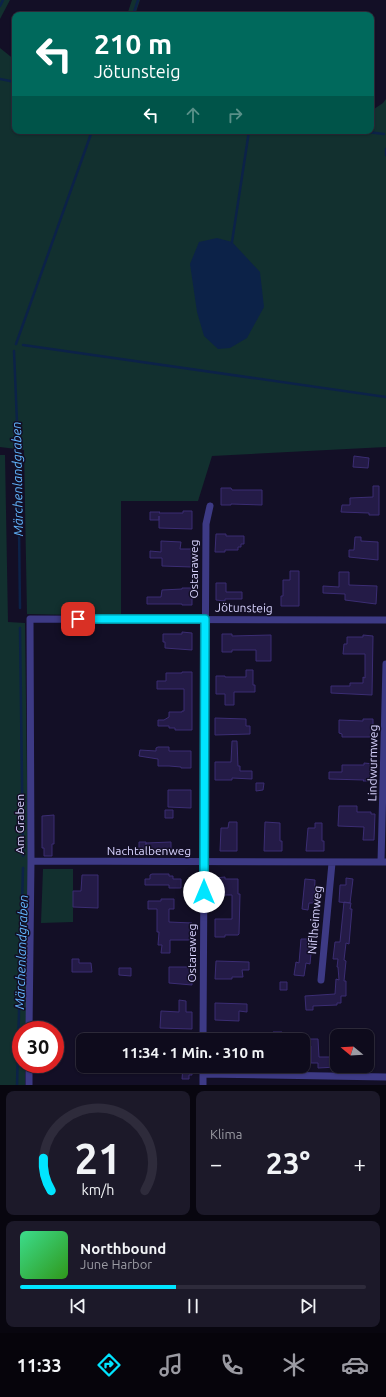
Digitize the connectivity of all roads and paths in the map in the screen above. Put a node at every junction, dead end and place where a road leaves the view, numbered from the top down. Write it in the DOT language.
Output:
graph roads {
  1 [pos="210,506"];
  2 [pos="30,619"];
  3 [pos="205,619"];
  4 [pos="386,620"];
  5 [pos="386,664"];
  6 [pos="31,861"];
  7 [pos="384,862"];
  8 [pos="204,863"];
  9 [pos="332,863"];
  10 [pos="321,980"];
  11 [pos="29,1021"];
  12 [pos="203,1033"];
  13 [pos="29,1073"];
  14 [pos="203,1074"];
  15 [pos="386,1077"];
  16 [pos="29,1085"];
  17 [pos="203,1085"];
  1 -- 3 [label="street, Ostaraweg"];
  2 -- 3 [label="street, Jötunsteig"];
  2 -- 6 [label="street, Am Graben"];
  3 -- 4 [label="street, Jötunsteig"];
  3 -- 8 [label="street, Ostaraweg"];
  5 -- 7 [label="street, Lindwurmweg"];
  6 -- 8 [label="street, Nachtalbenweg"];
  6 -- 11 [label="street, Am Graben"];
  7 -- 9 [label="street, Nachtalbenweg"];
  8 -- 9 [label="street, Nachtalbenweg"];
  8 -- 12 [label="street, Ostaraweg"];
  9 -- 10 [label="street, Niflheimweg"];
  13 -- 16 [label="street"];
  14 -- 15 [label="street"];
  14 -- 17 [label="street"];
}
